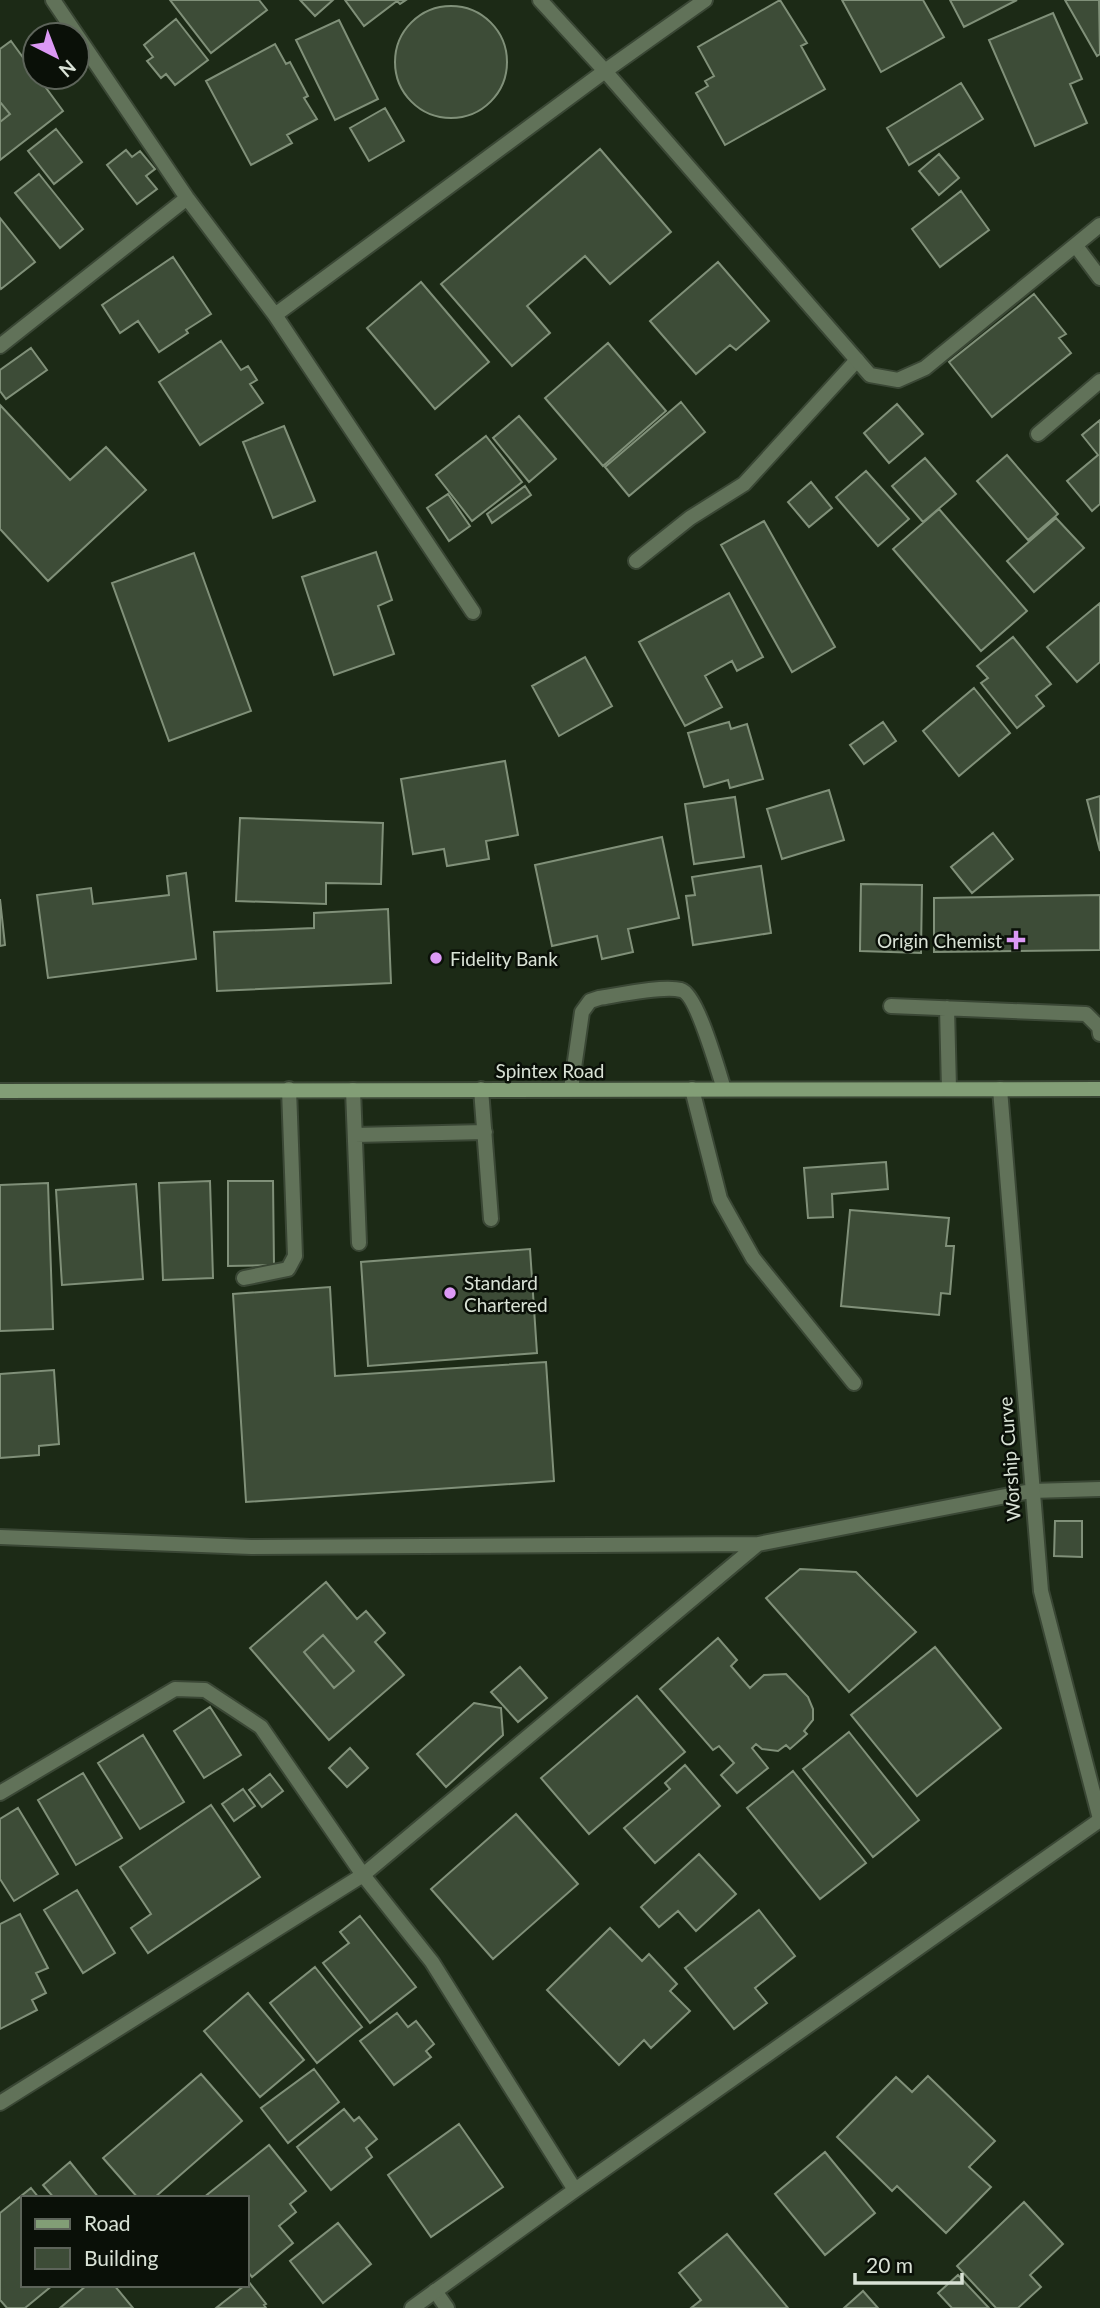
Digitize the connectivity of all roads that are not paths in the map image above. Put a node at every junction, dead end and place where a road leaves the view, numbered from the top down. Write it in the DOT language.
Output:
graph roads {
  1 [pos="53,0"];
  2 [pos="541,0"];
  3 [pos="705,0"];
  4 [pos="605,71"];
  5 [pos="187,198"];
  6 [pos="1100,225"];
  7 [pos="1076,246"];
  8 [pos="1100,278"];
  9 [pos="275,315"];
  10 [pos="0,346"];
  11 [pos="857,360"];
  12 [pos="1100,381"];
  13 [pos="1038,434"];
  14 [pos="636,561"];
  15 [pos="473,612"];
  16 [pos="891,1006"];
  17 [pos="947,1008"];
  18 [pos="1100,1034"];
  19 [pos="289,1089"];
  20 [pos="481,1089"];
  21 [pos="571,1089"];
  22 [pos="692,1089"];
  23 [pos="724,1089"];
  24 [pos="949,1089"];
  25 [pos="1000,1089"];
  26 [pos="1100,1089"];
  27 [pos="353,1090"];
  28 [pos="0,1091"];
  29 [pos="485,1132"];
  30 [pos="355,1135"];
  31 [pos="491,1219"];
  32 [pos="359,1243"];
  33 [pos="244,1278"];
  34 [pos="855,1383"];
  35 [pos="1100,1489"];
  36 [pos="1031,1491"];
  37 [pos="0,1537"];
  38 [pos="758,1544"];
  39 [pos="0,1793"];
  40 [pos="1100,1819"];
  41 [pos="363,1875"];
  42 [pos="0,2104"];
  43 [pos="575,2190"];
  44 [pos="435,2291"];
  45 [pos="412,2308"];
  46 [pos="447,2308"];
  1 -- 5 [label="street"];
  2 -- 4 [label="street"];
  3 -- 4 [label="street"];
  4 -- 9 [label="street"];
  4 -- 11 [label="street"];
  5 -- 9 [label="street"];
  5 -- 10 [label="street"];
  6 -- 7 [label="street"];
  7 -- 8 [label="street"];
  7 -- 11 [label="street"];
  9 -- 15 [label="street"];
  11 -- 14 [label="street"];
  12 -- 13 [label="street"];
  16 -- 17 [label="street"];
  17 -- 18 [label="street"];
  17 -- 24 [label="street"];
  19 -- 27 [label="main road, Spintex Road"];
  19 -- 28 [label="main road, Spintex Road"];
  19 -- 33 [label="street"];
  20 -- 21 [label="main road, Spintex Road"];
  20 -- 27 [label="main road, Spintex Road"];
  20 -- 29 [label="street"];
  21 -- 22 [label="main road, Spintex Road"];
  21 -- 23 [label="street"];
  22 -- 23 [label="main road, Spintex Road"];
  22 -- 34 [label="street"];
  23 -- 24 [label="main road, Spintex Road"];
  24 -- 25 [label="main road, Spintex Road"];
  25 -- 26 [label="main road, Spintex Road"];
  25 -- 36 [label="street, Worship Curve"];
  27 -- 30 [label="street"];
  29 -- 30 [label="street"];
  29 -- 31 [label="street"];
  30 -- 32 [label="street"];
  35 -- 36 [label="street"];
  36 -- 38 [label="street"];
  36 -- 40 [label="street, Worship Curve"];
  37 -- 38 [label="street"];
  38 -- 41 [label="street"];
  39 -- 41 [label="street"];
  40 -- 43 [label="street"];
  41 -- 42 [label="street"];
  41 -- 43 [label="street"];
  43 -- 44 [label="street"];
  44 -- 45 [label="street"];
  44 -- 46 [label="street"];
}
